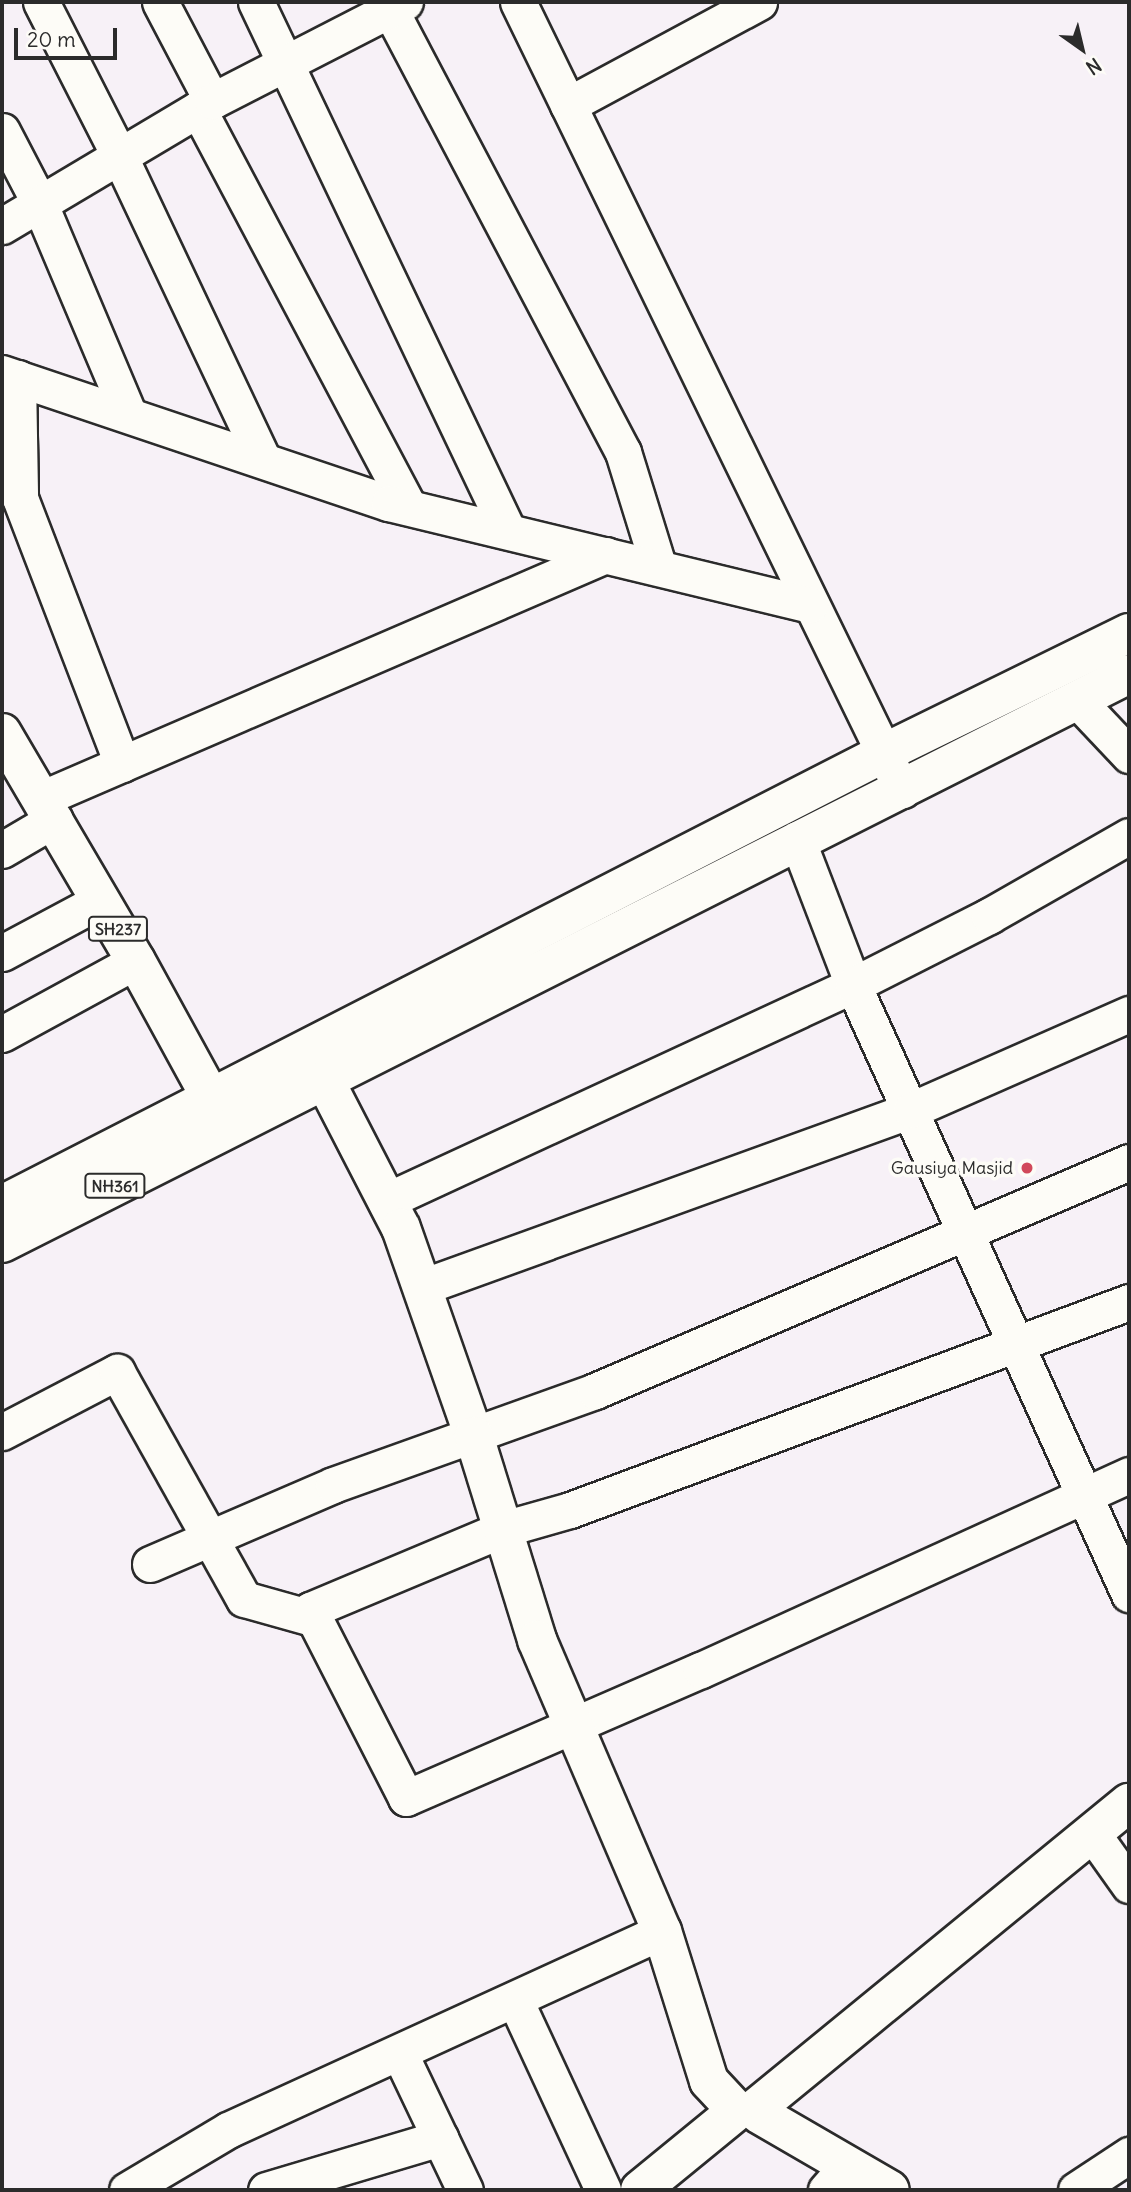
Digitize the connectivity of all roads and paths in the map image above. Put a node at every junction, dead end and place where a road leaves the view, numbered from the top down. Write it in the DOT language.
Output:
graph roads {
  1 [pos="41,2"];
  2 [pos="160,2"];
  3 [pos="256,2"];
  4 [pos="518,2"];
  5 [pos="759,2"];
  6 [pos="394,4"];
  7 [pos="285,63"];
  8 [pos="205,105"];
  9 [pos="568,105"];
  10 [pos="2,131"];
  11 [pos="119,155"];
  12 [pos="39,202"];
  13 [pos="2,226"];
  14 [pos="10,375"];
  15 [pos="129,415"];
  16 [pos="263,460"];
  17 [pos="409,507"];
  18 [pos="509,531"];
  19 [pos="606,555"];
  20 [pos="659,568"];
  21 [pos="810,605"];
  22 [pos="1129,633"];
  23 [pos="1129,674"];
  24 [pos="1077,700"];
  25 [pos="2,733"];
  26 [pos="884,753"];
  27 [pos="1129,755"];
  28 [pos="122,764"];
  29 [pos="902,790"];
  30 [pos="49,809"];
  31 [pos="1129,836"];
  32 [pos="797,839"];
  33 [pos="2,850"];
  34 [pos="101,900"];
  35 [pos="2,953"];
  36 [pos="136,961"];
  37 [pos="853,985"];
  38 [pos="1129,1014"];
  39 [pos="2,1034"];
  40 [pos="325,1081"];
  41 [pos="209,1096"];
  42 [pos="911,1110"];
  43 [pos="228,1129"];
  44 [pos="1129,1162"];
  45 [pos="388,1200"];
  46 [pos="2,1205"];
  47 [pos="966,1233"];
  48 [pos="2,1243"];
  49 [pos="422,1287"];
  50 [pos="1129,1302"];
  51 [pos="1015,1343"];
  52 [pos="2,1432"];
  53 [pos="474,1436"];
  54 [pos="1129,1475"];
  55 [pos="1083,1496"];
  56 [pos="503,1529"];
  57 [pos="211,1537"];
  58 [pos="150,1564"];
  59 [pos="1129,1594"];
  60 [pos="315,1619"];
  61 [pos="572,1723"];
  62 [pos="1129,1802"];
  63 [pos="1092,1833"];
  64 [pos="1129,1885"];
  65 [pos="662,1931"];
  66 [pos="515,2000"];
  67 [pos="400,2054"];
  68 [pos="746,2118"];
  69 [pos="440,2138"];
  70 [pos="1129,2155"];
  71 [pos="835,2183"];
  72 [pos="127,2190"];
  73 [pos="266,2190"];
  74 [pos="465,2190"];
  75 [pos="603,2190"];
  76 [pos="640,2190"];
  77 [pos="673,2190"];
  78 [pos="890,2190"];
  79 [pos="1076,2190"];
  1 -- 11 [label="street"];
  2 -- 8 [label="street"];
  3 -- 7 [label="street"];
  4 -- 9 [label="street"];
  5 -- 9 [label="street"];
  6 -- 7 [label="street"];
  6 -- 20 [label="street"];
  7 -- 8 [label="street"];
  7 -- 18 [label="street"];
  8 -- 11 [label="street"];
  8 -- 17 [label="street"];
  9 -- 21 [label="street"];
  10 -- 12 [label="street"];
  11 -- 12 [label="street"];
  11 -- 16 [label="street"];
  12 -- 13 [label="street"];
  12 -- 15 [label="street"];
  14 -- 15 [label="street"];
  14 -- 28 [label="street"];
  15 -- 16 [label="street"];
  16 -- 17 [label="street"];
  17 -- 18 [label="street"];
  18 -- 19 [label="street"];
  19 -- 20 [label="street"];
  19 -- 28 [label="street"];
  20 -- 21 [label="street"];
  21 -- 26 [label="street"];
  22 -- 26 [label="main road"];
  23 -- 24 [label="main road"];
  24 -- 27 [label="street"];
  24 -- 29 [label="main road"];
  25 -- 30 [label="main road, SH237"];
  26 -- 29 [label="street"];
  26 -- 41 [label="main road"];
  28 -- 30 [label="street"];
  29 -- 32 [label="main road"];
  30 -- 33 [label="street"];
  30 -- 34 [label="main road, SH237"];
  31 -- 37 [label="street"];
  32 -- 37 [label="street"];
  32 -- 40 [label="main road"];
  34 -- 35 [label="street"];
  34 -- 36 [label="main road, SH237"];
  36 -- 39 [label="street"];
  36 -- 41 [label="main road, SH237"];
  37 -- 42 [label="street"];
  37 -- 45 [label="street"];
  38 -- 42 [label="street"];
  40 -- 43 [label="main road"];
  40 -- 45 [label="main road"];
  41 -- 43 [label="main road, SH237"];
  41 -- 46 [label="main road"];
  42 -- 47 [label="street"];
  42 -- 49 [label="street"];
  43 -- 48 [label="main road, NH361"];
  44 -- 47 [label="street"];
  45 -- 49 [label="main road"];
  47 -- 51 [label="street"];
  47 -- 53 [label="street"];
  49 -- 53 [label="main road"];
  50 -- 51 [label="street"];
  51 -- 55 [label="street"];
  51 -- 56 [label="street"];
  52 -- 57 [label="street"];
  53 -- 56 [label="main road"];
  53 -- 57 [label="street"];
  54 -- 55 [label="street"];
  55 -- 59 [label="street"];
  55 -- 61 [label="street"];
  56 -- 60 [label="street"];
  56 -- 61 [label="main road"];
  57 -- 58 [label="street"];
  57 -- 60 [label="street"];
  60 -- 61 [label="street"];
  61 -- 65 [label="main road"];
  62 -- 63 [label="main road"];
  63 -- 64 [label="street"];
  63 -- 68 [label="main road"];
  65 -- 66 [label="street"];
  65 -- 68 [label="main road"];
  66 -- 67 [label="street"];
  66 -- 75 [label="street"];
  67 -- 69 [label="street"];
  67 -- 72 [label="street"];
  68 -- 71 [label="main road"];
  68 -- 76 [label="main road"];
  68 -- 77 [label="main road"];
  69 -- 73 [label="street"];
  69 -- 74 [label="street"];
  70 -- 79 [label="street"];
  71 -- 78 [label="main road"];
}
